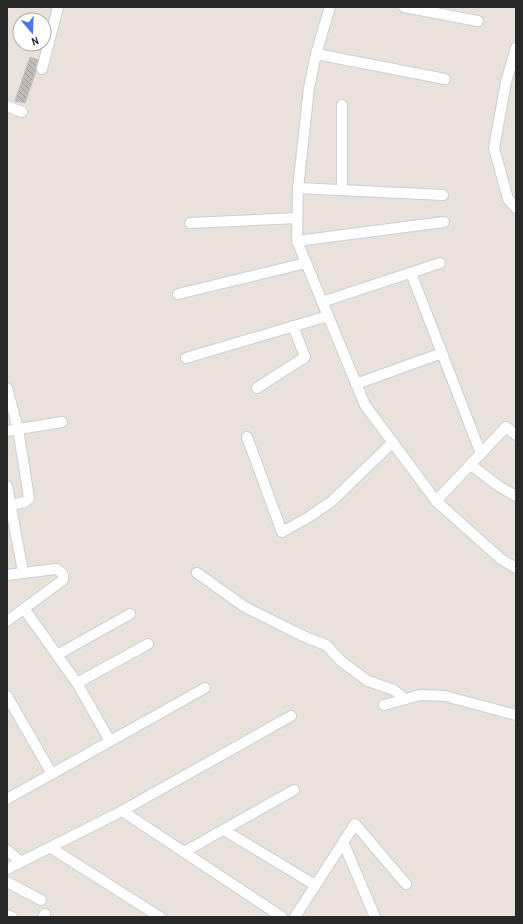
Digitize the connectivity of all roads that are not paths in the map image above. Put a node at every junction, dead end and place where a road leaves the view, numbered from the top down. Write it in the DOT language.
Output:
graph roads {
  1 [pos="58,7"];
  2 [pos="330,7"];
  3 [pos="404,7"];
  4 [pos="478,21"];
  5 [pos="516,48"];
  6 [pos="316,54"];
  7 [pos="42,69"];
  8 [pos="445,79"];
  9 [pos="342,105"];
  10 [pos="7,106"];
  11 [pos="22,112"];
  12 [pos="298,188"];
  13 [pos="342,190"];
  14 [pos="443,195"];
  15 [pos="516,208"];
  16 [pos="297,218"];
  17 [pos="444,222"];
  18 [pos="190,223"];
  19 [pos="297,241"];
  20 [pos="306,263"];
  21 [pos="440,263"];
  22 [pos="411,273"];
  23 [pos="178,294"];
  24 [pos="322,302"];
  25 [pos="328,316"];
  26 [pos="293,326"];
  27 [pos="442,353"];
  28 [pos="186,358"];
  29 [pos="356,384"];
  30 [pos="7,388"];
  31 [pos="257,388"];
  32 [pos="62,422"];
  33 [pos="18,429"];
  34 [pos="7,431"];
  35 [pos="516,435"];
  36 [pos="246,437"];
  37 [pos="393,442"];
  38 [pos="481,454"];
  39 [pos="471,465"];
  40 [pos="7,486"];
  41 [pos="516,496"];
  42 [pos="436,501"];
  43 [pos="9,504"];
  44 [pos="516,568"];
  45 [pos="24,572"];
  46 [pos="197,573"];
  47 [pos="7,575"];
  48 [pos="25,610"];
  49 [pos="130,614"];
  50 [pos="7,621"];
  51 [pos="148,644"];
  52 [pos="58,655"];
  53 [pos="77,683"];
  54 [pos="205,688"];
  55 [pos="7,696"];
  56 [pos="405,699"];
  57 [pos="384,705"];
  58 [pos="516,715"];
  59 [pos="291,716"];
  60 [pos="110,741"];
  61 [pos="52,774"];
  62 [pos="294,790"];
  63 [pos="7,800"];
  64 [pos="122,811"];
  65 [pos="224,830"];
  66 [pos="343,842"];
  67 [pos="50,848"];
  68 [pos="7,850"];
  69 [pos="184,852"];
  70 [pos="21,862"];
  71 [pos="7,869"];
  72 [pos="7,882"];
  73 [pos="406,884"];
  74 [pos="315,885"];
  75 [pos="41,900"];
  76 [pos="7,914"];
  77 [pos="298,915"];
  78 [pos="12,917"];
  79 [pos="160,917"];
  80 [pos="282,917"];
  81 [pos="374,917"];
  1 -- 7 [label="street"];
  2 -- 6 [label="street"];
  3 -- 4 [label="street"];
  5 -- 15 [label="street"];
  6 -- 8 [label="street"];
  6 -- 12 [label="street"];
  9 -- 13 [label="street"];
  10 -- 11 [label="street"];
  12 -- 13 [label="street"];
  12 -- 16 [label="street"];
  13 -- 14 [label="street"];
  16 -- 18 [label="street"];
  16 -- 19 [label="street"];
  17 -- 19 [label="street"];
  19 -- 20 [label="street"];
  20 -- 23 [label="street"];
  20 -- 24 [label="street"];
  21 -- 22 [label="street"];
  22 -- 24 [label="street"];
  22 -- 27 [label="street"];
  24 -- 25 [label="street"];
  25 -- 26 [label="street"];
  25 -- 29 [label="street"];
  26 -- 28 [label="street"];
  26 -- 31 [label="street"];
  27 -- 29 [label="street"];
  27 -- 38 [label="street"];
  29 -- 37 [label="street"];
  30 -- 33 [label="street"];
  32 -- 33 [label="street"];
  33 -- 34 [label="street"];
  33 -- 43 [label="street"];
  35 -- 38 [label="street"];
  36 -- 37 [label="street"];
  37 -- 42 [label="street"];
  38 -- 39 [label="street"];
  39 -- 41 [label="street"];
  39 -- 42 [label="street"];
  40 -- 43 [label="street"];
  42 -- 44 [label="street"];
  43 -- 45 [label="street"];
  45 -- 47 [label="street"];
  45 -- 48 [label="street"];
  46 -- 56 [label="street"];
  48 -- 50 [label="street"];
  48 -- 52 [label="street"];
  49 -- 52 [label="street"];
  51 -- 53 [label="street"];
  52 -- 53 [label="street"];
  53 -- 60 [label="street"];
  54 -- 60 [label="street"];
  55 -- 61 [label="street"];
  56 -- 57 [label="street"];
  56 -- 58 [label="street"];
  59 -- 64 [label="street"];
  60 -- 61 [label="street"];
  61 -- 63 [label="street"];
  62 -- 65 [label="street"];
  64 -- 67 [label="street"];
  64 -- 69 [label="street"];
  65 -- 69 [label="street"];
  65 -- 74 [label="street"];
  66 -- 73 [label="street"];
  66 -- 74 [label="street"];
  66 -- 81 [label="street"];
  67 -- 70 [label="street"];
  67 -- 79 [label="street"];
  68 -- 70 [label="street"];
  69 -- 80 [label="street"];
  70 -- 71 [label="street"];
  72 -- 75 [label="street"];
  74 -- 77 [label="street"];
  76 -- 78 [label="street"];
}
